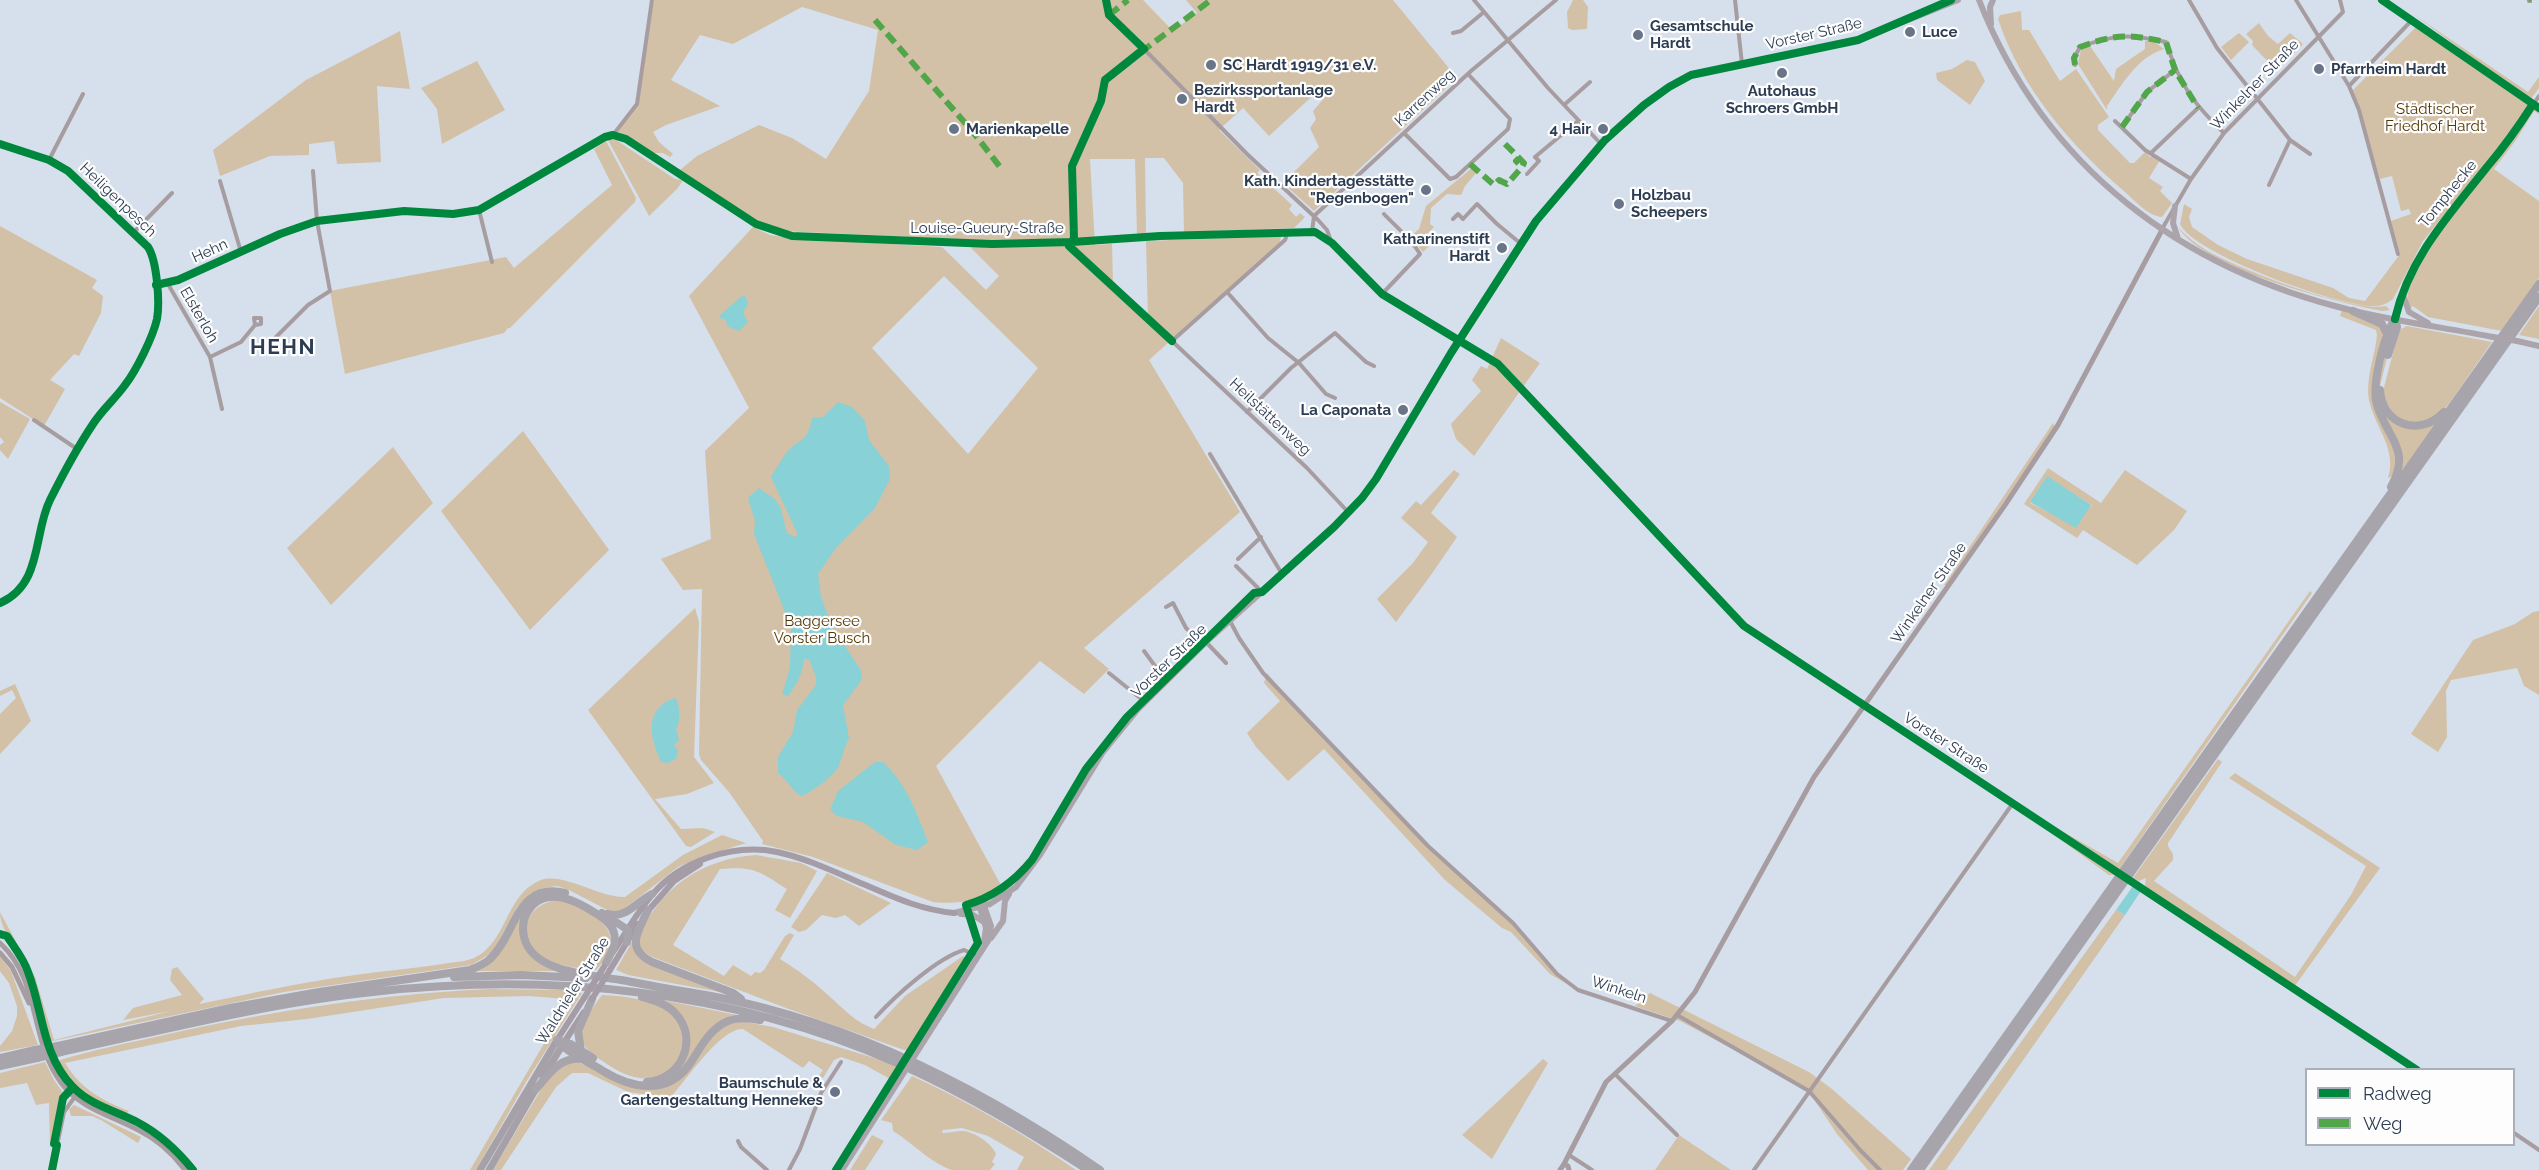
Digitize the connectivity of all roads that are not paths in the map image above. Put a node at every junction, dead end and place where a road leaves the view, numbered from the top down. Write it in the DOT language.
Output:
graph roads {
  1 [pos="652,0"];
  2 [pos="1474,0"];
  3 [pos="1556,0"];
  4 [pos="1735,0"];
  5 [pos="1958,0"];
  6 [pos="1979,0"];
  7 [pos="1993,0"];
  8 [pos="2189,0"];
  9 [pos="2296,0"];
  10 [pos="2340,0"];
  11 [pos="2382,0"];
  12 [pos="1484,12"];
  13 [pos="2412,20"];
  14 [pos="1991,27"];
  15 [pos="1453,33"];
  16 [pos="2317,37"];
  17 [pos="1507,40"];
  18 [pos="1144,49"];
  19 [pos="1742,64"];
  20 [pos="2075,64"];
  21 [pos="2175,70"];
  22 [pos="1468,74"];
  23 [pos="1590,82"];
  24 [pos="2349,86"];
  25 [pos="83,94"];
  26 [pos="2539,96"];
  27 [pos="2258,99"];
  28 [pos="2533,104"];
  29 [pos="1564,105"];
  30 [pos="2198,108"];
  31 [pos="2539,108"];
  32 [pos="1578,121"];
  33 [pos="2115,121"];
  34 [pos="2122,127"];
  35 [pos="1404,133"];
  36 [pos="2224,134"];
  37 [pos="613,135"];
  38 [pos="2290,140"];
  39 [pos="0,144"];
  40 [pos="1601,144"];
  41 [pos="2151,153"];
  42 [pos="2310,154"];
  43 [pos="49,160"];
  44 [pos="313,171"];
  45 [pos="1527,174"];
  46 [pos="2191,178"];
  47 [pos="220,181"];
  48 [pos="2269,185"];
  49 [pos="172,193"];
  50 [pos="2175,206"];
  51 [pos="479,210"];
  52 [pos="1384,214"];
  53 [pos="1316,218"];
  54 [pos="1453,219"];
  55 [pos="317,221"];
  56 [pos="2162,230"];
  57 [pos="134,232"];
  58 [pos="1288,232"];
  59 [pos="1312,232"];
  60 [pos="2179,240"];
  61 [pos="1332,243"];
  62 [pos="1520,243"];
  63 [pos="241,252"];
  64 [pos="2397,254"];
  65 [pos="492,262"];
  66 [pos="168,284"];
  67 [pos="2539,284"];
  68 [pos="156,285"];
  69 [pos="1227,292"];
  70 [pos="1382,294"];
  71 [pos="2403,295"];
  72 [pos="2539,299"];
  73 [pos="2353,310"];
  74 [pos="2395,319"];
  75 [pos="255,325"];
  76 [pos="2436,327"];
  77 [pos="2388,336"];
  78 [pos="273,340"];
  79 [pos="1459,340"];
  80 [pos="2539,346"];
  81 [pos="210,357"];
  82 [pos="1299,363"];
  83 [pos="1374,366"];
  84 [pos="2481,367"];
  85 [pos="1335,398"];
  86 [pos="222,409"];
  87 [pos="1247,412"];
  88 [pos="34,420"];
  89 [pos="78,450"];
  90 [pos="1210,454"];
  91 [pos="1349,513"];
  92 [pos="2362,534"];
  93 [pos="1261,537"];
  94 [pos="1238,559"];
  95 [pos="1236,566"];
  96 [pos="1282,574"];
  97 [pos="1262,591"];
  98 [pos="0,603"];
  99 [pos="1166,607"];
  100 [pos="1230,620"];
  101 [pos="1205,644"];
  102 [pos="1144,651"];
  103 [pos="1226,663"];
  104 [pos="1109,673"];
  105 [pos="1166,681"];
  106 [pos="1145,702"];
  107 [pos="1864,705"];
  108 [pos="2013,803"];
  109 [pos="716,856"];
  110 [pos="2116,870"];
  111 [pos="2134,882"];
  112 [pos="1010,892"];
  113 [pos="652,894"];
  114 [pos="982,907"];
  115 [pos="648,910"];
  116 [pos="602,913"];
  117 [pos="954,913"];
  118 [pos="986,924"];
  119 [pos="628,930"];
  120 [pos="988,941"];
  121 [pos="627,942"];
  122 [pos="0,943"];
  123 [pos="0,953"];
  124 [pos="978,957"];
  125 [pos="607,966"];
  126 [pos="422,978"];
  127 [pos="623,980"];
  128 [pos="604,987"];
  129 [pos="588,998"];
  130 [pos="745,1002"];
  131 [pos="31,1008"];
  132 [pos="1677,1015"];
  133 [pos="876,1017"];
  134 [pos="1672,1021"];
  135 [pos="795,1026"];
  136 [pos="562,1043"];
  137 [pos="59,1049"];
  138 [pos="581,1051"];
  139 [pos="36,1054"];
  140 [pos="0,1058"];
  141 [pos="585,1059"];
  142 [pos="841,1062"];
  143 [pos="0,1066"];
  144 [pos="2414,1068"];
  145 [pos="1614,1073"];
  146 [pos="535,1090"];
  147 [pos="1809,1091"];
  148 [pos="74,1098"];
  149 [pos="2515,1134"];
  150 [pos="1677,1135"];
  151 [pos="738,1141"];
  152 [pos="2539,1150"];
  153 [pos="1568,1154"];
  154 [pos="1562,1167"];
  155 [pos="52,1170"];
  156 [pos="185,1170"];
  157 [pos="480,1170"];
  158 [pos="489,1170"];
  159 [pos="766,1170"];
  160 [pos="789,1170"];
  161 [pos="842,1170"];
  162 [pos="1088,1170"];
  163 [pos="1100,1170"];
  164 [pos="1569,1170"];
  165 [pos="1592,1170"];
  166 [pos="1754,1170"];
  167 [pos="1880,1170"];
  168 [pos="1911,1170"];
  169 [pos="1920,1170"];
  1 -- 37 [label="street"];
  2 -- 12 [label="street"];
  3 -- 17 [label="street, Karrenweg"];
  4 -- 19 [label="street"];
  5 -- 19 [label="main road, Vorster Straße"];
  6 -- 14 [label="main road"];
  7 -- 14 [label="main road"];
  8 -- 27 [label="street"];
  9 -- 16 [label="street"];
  10 -- 16 [label="street, Winkelner Straße"];
  11 -- 13 [label="street"];
  12 -- 15 [label="street"];
  12 -- 17 [label="street"];
  13 -- 24 [label="street"];
  13 -- 28 [label="street"];
  14 -- 56 [label="main road"];
  16 -- 24 [label="street"];
  16 -- 27 [label="street, Winkelner Straße"];
  17 -- 22 [label="street, Karrenweg"];
  17 -- 29 [label="street"];
  18 -- 53 [label="street"];
  19 -- 40 [label="main road, Vorster Straße"];
  20 -- 21 [label="street"];
  21 -- 30 [label="street"];
  21 -- 34 [label="street"];
  22 -- 35 [label="street, Karrenweg"];
  22 -- 35 [label="street"];
  23 -- 29 [label="street"];
  24 -- 64 [label="street"];
  25 -- 43 [label="street"];
  26 -- 28 [label="street, Tomphecke"];
  27 -- 36 [label="street, Winkelner Straße"];
  27 -- 38 [label="street"];
  28 -- 31 [label="street"];
  28 -- 71 [label="street, Tomphecke"];
  29 -- 32 [label="street"];
  30 -- 36 [label="street"];
  30 -- 41 [label="street"];
  32 -- 40 [label="street"];
  32 -- 45 [label="street"];
  33 -- 34 [label="street"];
  34 -- 41 [label="street"];
  35 -- 53 [label="street, Karrenweg"];
  36 -- 46 [label="street, Winkelner Straße"];
  37 -- 51 [label="street, Hehn"];
  37 -- 58 [label="street, Louise-Gueury-Straße"];
  38 -- 42 [label="street"];
  38 -- 48 [label="street"];
  39 -- 43 [label="street, Heiligenpesch"];
  40 -- 62 [label="main road, Vorster Straße"];
  41 -- 46 [label="street"];
  43 -- 57 [label="street, Heiligenpesch"];
  44 -- 55 [label="street"];
  46 -- 50 [label="street, Winkelner Straße"];
  47 -- 63 [label="street, Hehn"];
  49 -- 57 [label="street, Heiligenpesch"];
  50 -- 56 [label="street, Winkelner Straße"];
  50 -- 60 [label="main road"];
  51 -- 55 [label="street, Hehn"];
  51 -- 65 [label="street"];
  52 -- 70 [label="street"];
  53 -- 59 [label="street, Karrenweg"];
  53 -- 61 [label="street"];
  54 -- 62 [label="street"];
  55 -- 63 [label="street, Hehn"];
  55 -- 78 [label="street"];
  56 -- 60 [label="main road"];
  56 -- 107 [label="street, Winkelner Straße"];
  57 -- 68 [label="street, Heiligenpesch"];
  58 -- 59 [label="street, Louise-Gueury-Straße"];
  58 -- 69 [label="street"];
  59 -- 61 [label="street, Louise-Gueury-Straße"];
  60 -- 73 [label="main road"];
  61 -- 70 [label="street, Louise-Gueury-Straße"];
  62 -- 79 [label="main road, Vorster Straße"];
  63 -- 66 [label="street, Hehn"];
  66 -- 68 [label="street, Hehn"];
  66 -- 81 [label="street, Elsterloh"];
  67 -- 84 [label="highway"];
  68 -- 89 [label="street"];
  69 -- 82 [label="street"];
  69 -- 87 [label="street, Heilstättenweg"];
  70 -- 79 [label="street, Louise-Gueury-Straße"];
  71 -- 74 [label="street, Tomphecke"];
  71 -- 76 [label="main road"];
  72 -- 169 [label="highway"];
  73 -- 74 [label="main road"];
  73 -- 77 [label="highway"];
  74 -- 76 [label="main road"];
  74 -- 77 [label="highway"];
  74 -- 84 [label="highway"];
  75 -- 81 [label="street, Elsterloh"];
  76 -- 80 [label="main road, bridge"];
  77 -- 92 [label="highway"];
  79 -- 91 [label="main road, Vorster Straße"];
  81 -- 86 [label="street, Elsterloh"];
  82 -- 83 [label="street"];
  82 -- 85 [label="street"];
  82 -- 87 [label="street"];
  84 -- 92 [label="highway"];
  87 -- 91 [label="street, Heilstättenweg"];
  88 -- 89 [label="street"];
  89 -- 98 [label="street"];
  90 -- 93 [label="street"];
  91 -- 96 [label="main road, Vorster Straße"];
  92 -- 168 [label="highway"];
  93 -- 94 [label="street"];
  93 -- 96 [label="street"];
  95 -- 97 [label="street"];
  96 -- 97 [label="main road, Vorster Straße"];
  97 -- 100 [label="main road, Vorster Straße"];
  99 -- 101 [label="street, Vorster Straße"];
  100 -- 101 [label="main road, Vorster Straße"];
  100 -- 134 [label="street, Winkeln"];
  101 -- 103 [label="street, Vorster Straße"];
  101 -- 105 [label="main road, Vorster Straße"];
  102 -- 105 [label="street, Vorster Straße"];
  104 -- 106 [label="street, Vorster Straße"];
  105 -- 106 [label="main road, Vorster Straße"];
  106 -- 112 [label="main road, Vorster Straße"];
  107 -- 108 [label="street, Vorster Straße"];
  107 -- 132 [label="street, Winkelner Straße"];
  108 -- 110 [label="street, Vorster Straße"];
  108 -- 147 [label="street"];
  109 -- 113 [label="main road, Waldnieler Straße"];
  109 -- 115 [label="main road, Waldnieler Straße"];
  109 -- 117 [label="main road, Waldnieler Straße"];
  111 -- 144 [label="street"];
  112 -- 114 [label="main road, Waldnieler Straße"];
  112 -- 120 [label="main road"];
  113 -- 116 [label="highway"];
  113 -- 119 [label="main road, Waldnieler Straße"];
  114 -- 117 [label="main road, Waldnieler Straße"];
  114 -- 118 [label="main road"];
  114 -- 120 [label="main road"];
  115 -- 121 [label="main road, Waldnieler Straße"];
  115 -- 130 [label="highway"];
  116 -- 119 [label="highway"];
  116 -- 126 [label="highway"];
  117 -- 118 [label="main road"];
  118 -- 124 [label="main road"];
  119 -- 121 [label="highway"];
  119 -- 125 [label="main road, Waldnieler Straße"];
  120 -- 124 [label="main road"];
  121 -- 125 [label="main road, Waldnieler Straße"];
  122 -- 131 [label="street"];
  123 -- 131 [label="street"];
  124 -- 133 [label="street"];
  124 -- 161 [label="main road, bridge"];
  125 -- 127 [label="highway"];
  125 -- 128 [label="main road, Waldnieler Straße, bridge"];
  125 -- 129 [label="main road, Waldnieler Straße, bridge"];
  126 -- 127 [label="highway"];
  126 -- 137 [label="highway"];
  127 -- 130 [label="highway"];
  128 -- 129 [label="main road, Waldnieler Straße, bridge"];
  128 -- 135 [label="highway"];
  128 -- 137 [label="highway"];
  128 -- 138 [label="highway"];
  129 -- 136 [label="main road, Waldnieler Straße"];
  129 -- 138 [label="highway"];
  130 -- 163 [label="highway"];
  131 -- 148 [label="street"];
  132 -- 134 [label="street"];
  132 -- 147 [label="street"];
  134 -- 145 [label="street"];
  135 -- 141 [label="highway"];
  135 -- 162 [label="highway"];
  136 -- 138 [label="highway"];
  136 -- 141 [label="highway"];
  136 -- 146 [label="highway, Waldnieler Straße"];
  136 -- 157 [label="highway, Waldnieler Straße"];
  137 -- 139 [label="highway, bridge"];
  139 -- 140 [label="highway"];
  139 -- 143 [label="highway"];
  141 -- 146 [label="highway"];
  142 -- 160 [label="street"];
  145 -- 150 [label="street"];
  145 -- 153 [label="street"];
  146 -- 158 [label="highway, Waldnieler Straße"];
  147 -- 166 [label="street"];
  147 -- 167 [label="street"];
  148 -- 155 [label="street"];
  148 -- 156 [label="street"];
  149 -- 152 [label="street"];
  151 -- 159 [label="street"];
  153 -- 154 [label="street"];
  153 -- 165 [label="street"];
  154 -- 164 [label="street"];
}
